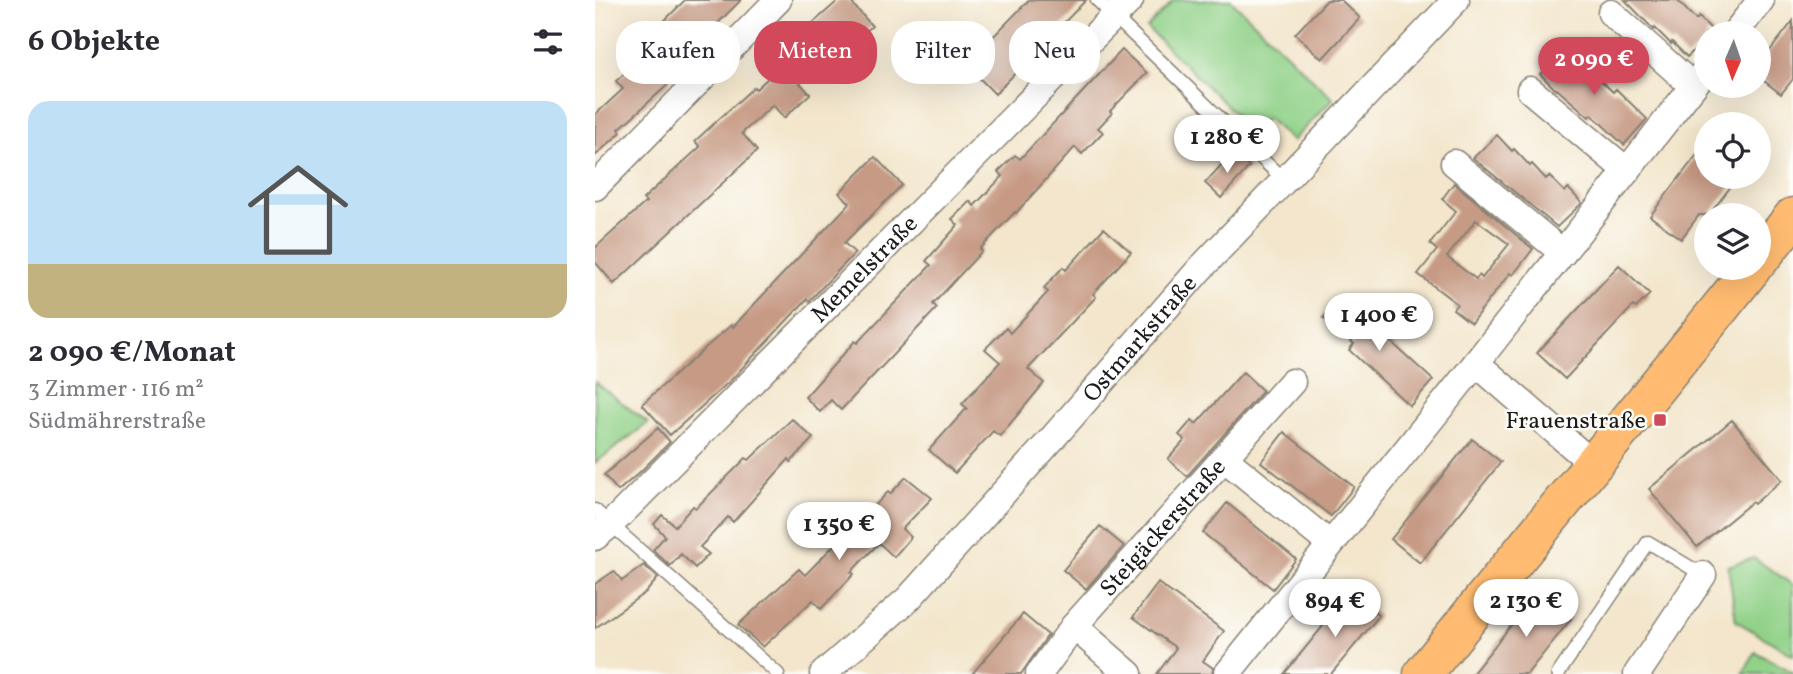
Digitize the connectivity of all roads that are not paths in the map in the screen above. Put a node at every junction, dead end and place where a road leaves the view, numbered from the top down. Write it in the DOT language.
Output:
graph roads {
  1 [pos="778,0"];
  2 [pos="1456,0"];
  3 [pos="1758,1"];
  4 [pos="1114,5"];
  5 [pos="1611,13"];
  6 [pos="1744,21"];
  7 [pos="1694,74"];
  8 [pos="1694,86"];
  9 [pos="1530,90"];
  10 [pos="1454,163"];
  11 [pos="1627,171"];
  12 [pos="1285,180"];
  13 [pos="595,187"];
  14 [pos="1793,217"];
  15 [pos="1771,245"];
  16 [pos="1563,253"];
  17 [pos="1742,280"];
  18 [pos="1476,363"];
  19 [pos="1292,382"];
  20 [pos="1225,459"];
  21 [pos="1593,464"];
  22 [pos="600,523"];
  23 [pos="1330,544"];
  24 [pos="1703,575"];
  25 [pos="1074,626"];
  26 [pos="778,674"];
  27 [pos="823,674"];
  28 [pos="1039,674"];
  29 [pos="1129,674"];
  30 [pos="1227,674"];
  31 [pos="1423,674"];
  32 [pos="1558,674"];
  33 [pos="1637,674"];
  1 -- 13 [label="street"];
  2 -- 12 [label="street, Ostmarkstraße"];
  3 -- 6 [label="street"];
  4 -- 12 [label="lane"];
  4 -- 22 [label="street, Memelstraße"];
  5 -- 7 [label="street"];
  8 -- 11 [label="street"];
  9 -- 11 [label="street"];
  10 -- 16 [label="street"];
  11 -- 16 [label="street"];
  12 -- 27 [label="street, Ostmarkstraße"];
  14 -- 15 [label="main road"];
  16 -- 18 [label="street"];
  17 -- 21 [label="main road"];
  18 -- 21 [label="street"];
  18 -- 23 [label="street"];
  19 -- 20 [label="street, Steigäckerstraße"];
  20 -- 23 [label="street"];
  20 -- 25 [label="street, Steigäckerstraße"];
  21 -- 31 [label="main road"];
  22 -- 26 [label="lane"];
  23 -- 30 [label="street"];
  24 -- 32 [label="lane"];
  24 -- 33 [label="street"];
  25 -- 28 [label="street, Steigäckerstraße"];
  25 -- 29 [label="street"];
}
